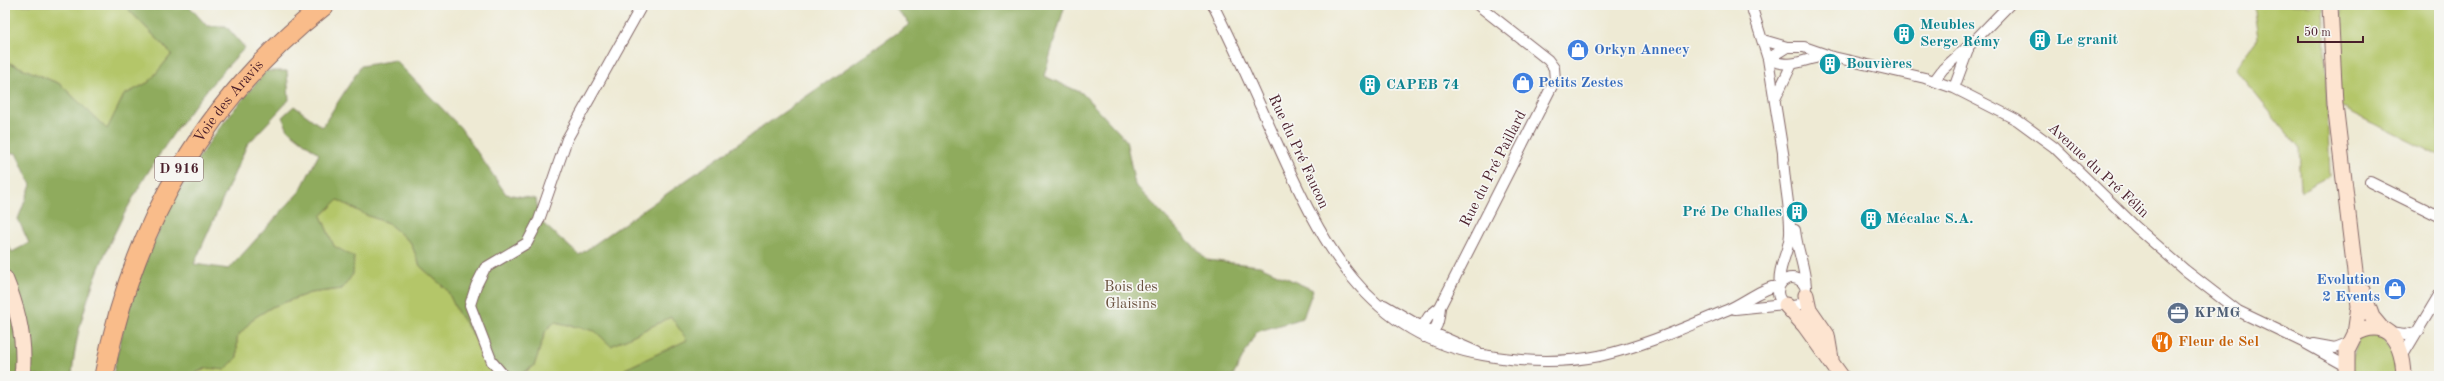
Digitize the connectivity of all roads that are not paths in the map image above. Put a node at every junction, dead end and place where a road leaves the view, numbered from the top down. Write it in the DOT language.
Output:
graph roads {
  1 [pos="306,5"];
  2 [pos="325,5"];
  3 [pos="642,5"];
  4 [pos="1213,5"];
  5 [pos="1478,5"];
  6 [pos="1751,5"];
  7 [pos="2009,5"];
  8 [pos="2330,5"];
  9 [pos="1763,40"];
  10 [pos="1972,43"];
  11 [pos="1787,47"];
  12 [pos="1829,56"];
  13 [pos="1768,59"];
  14 [pos="1791,66"];
  15 [pos="1934,81"];
  16 [pos="1954,88"];
  17 [pos="1776,99"];
  18 [pos="1783,153"];
  19 [pos="2370,182"];
  20 [pos="2439,216"];
  21 [pos="2352,263"];
  22 [pos="5,278"];
  23 [pos="1780,285"];
  24 [pos="1806,291"];
  25 [pos="2439,295"];
  26 [pos="1785,305"];
  27 [pos="1729,309"];
  28 [pos="2386,331"];
  29 [pos="2418,331"];
  30 [pos="1426,332"];
  31 [pos="2352,338"];
  32 [pos="2303,342"];
  33 [pos="2402,357"];
  34 [pos="1832,362"];
  35 [pos="2346,371"];
  36 [pos="22,376"];
  37 [pos="92,376"];
  38 [pos="104,376"];
  39 [pos="504,376"];
  40 [pos="1841,376"];
  41 [pos="2404,376"];
  1 -- 37 [label="highway, Voie des Aravis / D 916"];
  2 -- 38 [label="highway, Voie des Aravis / D 916"];
  3 -- 39 [label="street"];
  4 -- 30 [label="street, Rue du Pré Faucon"];
  5 -- 30 [label="street, Rue du Pré Paillard"];
  6 -- 9 [label="street"];
  7 -- 10 [label="street"];
  8 -- 21 [label="main road"];
  9 -- 11 [label="street, Avenue du Pré Félin"];
  9 -- 13 [label="street"];
  10 -- 15 [label="street"];
  10 -- 16 [label="street"];
  11 -- 12 [label="street, Avenue du Pré Félin"];
  11 -- 13 [label="street"];
  12 -- 14 [label="street, Avenue du Pré Félin"];
  12 -- 15 [label="street, Avenue du Pré Félin"];
  13 -- 14 [label="street"];
  13 -- 17 [label="street"];
  14 -- 17 [label="street"];
  15 -- 16 [label="street, Avenue du Pré Félin"];
  16 -- 32 [label="street, Avenue du Pré Félin"];
  17 -- 18 [label="street"];
  18 -- 23 [label="street"];
  18 -- 24 [label="street"];
  19 -- 20 [label="street"];
  21 -- 28 [label="main road"];
  21 -- 31 [label="main road"];
  22 -- 36 [label="main road"];
  23 -- 24 [label="street"];
  23 -- 26 [label="street"];
  23 -- 27 [label="street, Rue du Pré Faucon"];
  24 -- 26 [label="street"];
  24 -- 34 [label="main road"];
  25 -- 29 [label="street"];
  26 -- 27 [label="street, Rue du Pré Faucon"];
  26 -- 34 [label="main road"];
  27 -- 30 [label="street, Rue du Pré Faucon"];
  28 -- 29 [label="street"];
  28 -- 31 [label="main road"];
  28 -- 33 [label="main road"];
  29 -- 33 [label="street"];
  31 -- 32 [label="street, Avenue du Pré Félin"];
  31 -- 35 [label="main road"];
  32 -- 35 [label="street, Avenue du Pré Félin"];
  33 -- 41 [label="main road"];
  34 -- 40 [label="main road"];
}
